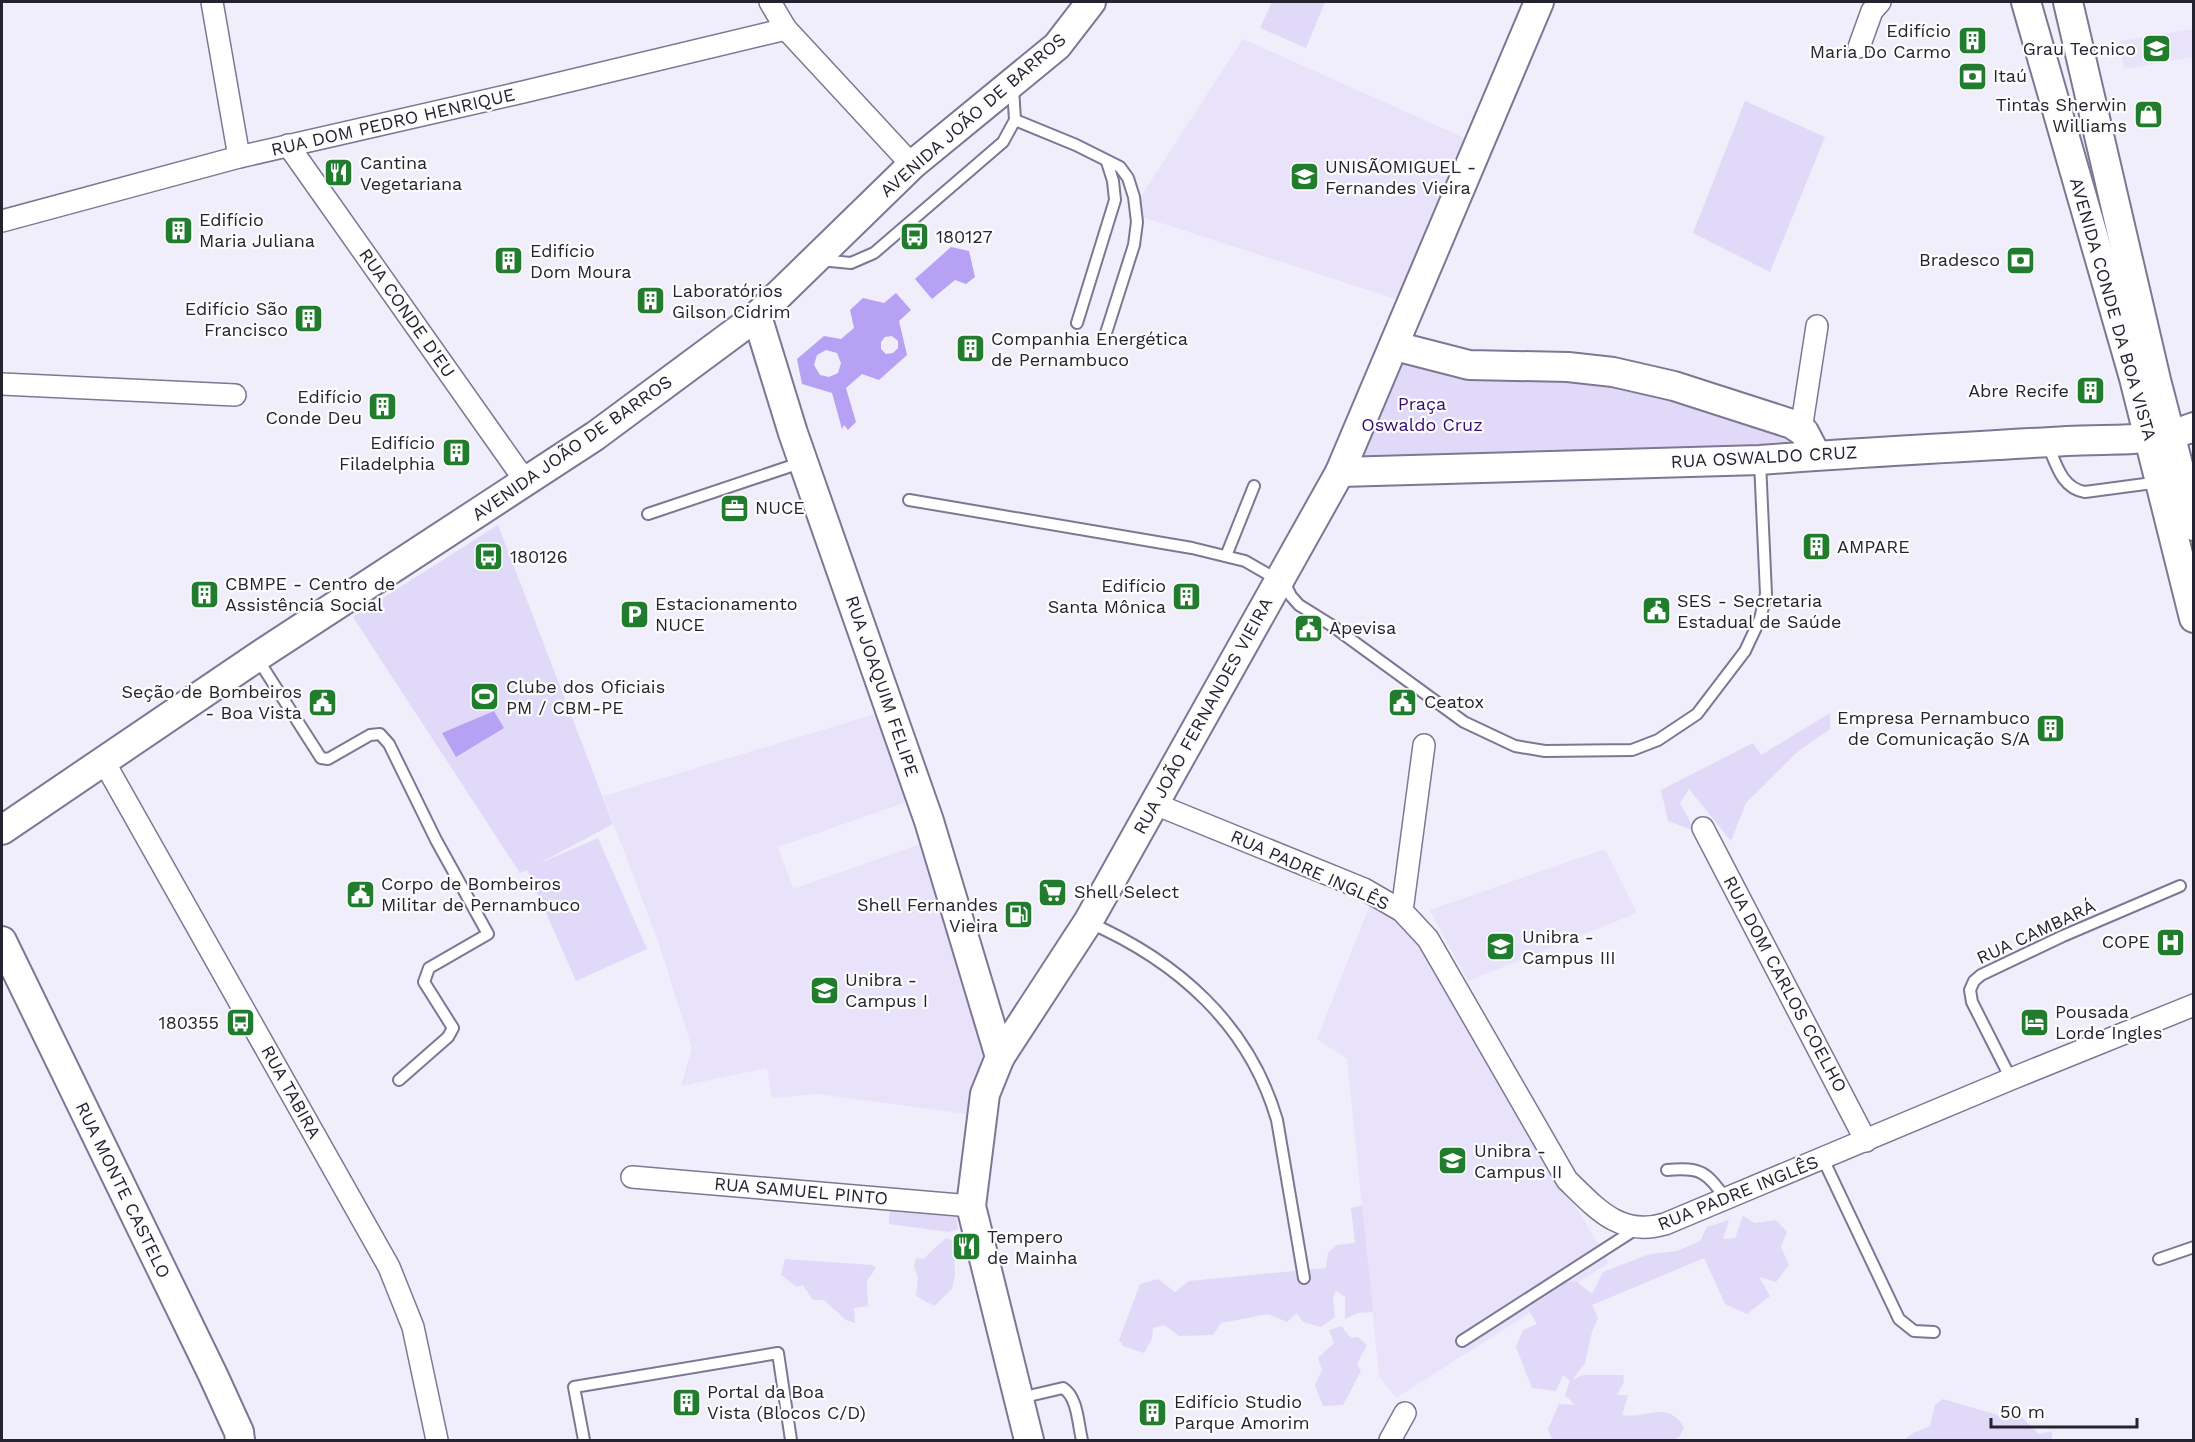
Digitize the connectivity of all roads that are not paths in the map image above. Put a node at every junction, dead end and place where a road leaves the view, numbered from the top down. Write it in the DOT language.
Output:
graph roads {
  1 [pos="212,2"];
  2 [pos="770,2"];
  3 [pos="1091,2"];
  4 [pos="1539,2"];
  5 [pos="1880,2"];
  6 [pos="2026,2"];
  7 [pos="2068,2"];
  8 [pos="786,29"];
  9 [pos="1859,47"];
  10 [pos="1013,84"];
  11 [pos="1015,120"];
  12 [pos="288,146"];
  13 [pos="239,157"];
  14 [pos="1107,162"];
  15 [pos="912,165"];
  16 [pos="2,221"];
  17 [pos="816,260"];
  18 [pos="757,316"];
  19 [pos="1077,323"];
  20 [pos="1817,326"];
  21 [pos="1106,333"];
  22 [pos="1395,346"];
  23 [pos="2,384"];
  24 [pos="235,395"];
  25 [pos="1801,430"];
  26 [pos="2175,432"];
  27 [pos="2047,442"];
  28 [pos="1816,455"];
  29 [pos="1760,460"];
  30 [pos="804,462"];
  31 [pos="1340,472"];
  32 [pos="526,482"];
  33 [pos="2160,482"];
  34 [pos="1254,486"];
  35 [pos="909,500"];
  36 [pos="648,514"];
  37 [pos="2193,526"];
  38 [pos="1226,555"];
  39 [pos="1278,580"];
  40 [pos="2193,618"];
  41 [pos="257,657"];
  42 [pos="1424,745"];
  43 [pos="103,760"];
  44 [pos="1155,804"];
  45 [pos="1703,828"];
  46 [pos="2,830"];
  47 [pos="2180,886"];
  48 [pos="1402,911"];
  49 [pos="1088,922"];
  50 [pos="2,942"];
  51 [pos="2193,1005"];
  52 [pos="1000,1057"];
  53 [pos="2011,1079"];
  54 [pos="399,1080"];
  55 [pos="1866,1141"];
  56 [pos="1823,1159"];
  57 [pos="1668,1170"];
  58 [pos="632,1177"];
  59 [pos="1726,1199"];
  60 [pos="971,1206"];
  61 [pos="1636,1228"];
  62 [pos="2193,1247"];
  63 [pos="2159,1259"];
  64 [pos="1304,1278"];
  65 [pos="1934,1332"];
  66 [pos="1462,1341"];
  67 [pos="1018,1398"];
  68 [pos="1405,1413"];
  69 [pos="240,1440"];
  70 [pos="437,1440"];
  71 [pos="584,1440"];
  72 [pos="791,1440"];
  73 [pos="1029,1440"];
  74 [pos="1082,1440"];
  75 [pos="1390,1440"];
  1 -- 13 [label="street"];
  2 -- 8 [label="street"];
  3 -- 10 [label="main road, AVENIDA JOÃO DE BARROS"];
  4 -- 22 [label="main road, RUA JOÃO FERNANDES VIEIRA"];
  5 -- 9 [label="street"];
  6 -- 26 [label="main road, AVENIDA CONDE DA BOA VISTA"];
  7 -- 26 [label="main road, AVENIDA CONDE DA BOA VISTA"];
  8 -- 12 [label="street, RUA DOM PEDRO HENRIQUE"];
  8 -- 15 [label="street"];
  10 -- 11 [label="lane"];
  10 -- 15 [label="main road, AVENIDA JOÃO DE BARROS"];
  11 -- 14 [label="lane"];
  11 -- 17 [label="lane"];
  12 -- 13 [label="street, RUA DOM PEDRO HENRIQUE"];
  12 -- 32 [label="street, RUA CONDE D'EU"];
  13 -- 16 [label="street, RUA DOM PEDRO HENRIQUE"];
  14 -- 19 [label="lane"];
  14 -- 21 [label="lane"];
  15 -- 17 [label="main road, AVENIDA JOÃO DE BARROS"];
  17 -- 18 [label="main road, AVENIDA JOÃO DE BARROS"];
  18 -- 30 [label="main road, RUA JOAQUIM FELIPE"];
  18 -- 32 [label="main road, AVENIDA JOÃO DE BARROS"];
  20 -- 25 [label="street"];
  22 -- 25 [label="main road"];
  22 -- 31 [label="main road, RUA JOÃO FERNANDES VIEIRA"];
  23 -- 24 [label="street"];
  25 -- 28 [label="main road"];
  26 -- 27 [label="main road, RUA OSWALDO CRUZ"];
  26 -- 33 [label="main road, AVENIDA CONDE DA BOA VISTA"];
  26 -- 37 [label="main road, AVENIDA CONDE DA BOA VISTA"];
  27 -- 28 [label="main road, RUA OSWALDO CRUZ"];
  27 -- 33 [label="lane"];
  28 -- 29 [label="main road, RUA OSWALDO CRUZ"];
  29 -- 31 [label="main road, RUA OSWALDO CRUZ"];
  29 -- 39 [label="lane"];
  30 -- 36 [label="lane"];
  30 -- 52 [label="main road, RUA JOAQUIM FELIPE"];
  31 -- 39 [label="main road, RUA JOÃO FERNANDES VIEIRA"];
  32 -- 41 [label="main road, AVENIDA JOÃO DE BARROS"];
  33 -- 40 [label="main road, AVENIDA CONDE DA BOA VISTA"];
  34 -- 38 [label="lane"];
  35 -- 38 [label="lane"];
  38 -- 39 [label="lane"];
  39 -- 44 [label="main road, RUA JOÃO FERNANDES VIEIRA"];
  41 -- 43 [label="main road, AVENIDA JOÃO DE BARROS"];
  41 -- 54 [label="lane"];
  42 -- 48 [label="street"];
  43 -- 46 [label="main road, AVENIDA JOÃO DE BARROS"];
  43 -- 70 [label="street, RUA TABIRA"];
  44 -- 48 [label="street, RUA PADRE INGLÊS"];
  44 -- 49 [label="main road, RUA JOÃO FERNANDES VIEIRA"];
  45 -- 55 [label="street, RUA DOM CARLOS COELHO"];
  47 -- 53 [label="lane, RUA CAMBARÁ"];
  48 -- 61 [label="street, RUA PADRE INGLÊS"];
  49 -- 52 [label="main road, RUA JOÃO FERNANDES VIEIRA"];
  49 -- 64 [label="lane"];
  50 -- 69 [label="main road, RUA MONTE CASTELO"];
  51 -- 53 [label="street, RUA PADRE INGLÊS"];
  52 -- 60 [label="main road, RUA JOÃO FERNANDES VIEIRA"];
  53 -- 55 [label="street, RUA PADRE INGLÊS"];
  55 -- 56 [label="street, RUA PADRE INGLÊS"];
  56 -- 59 [label="street, RUA PADRE INGLÊS"];
  56 -- 65 [label="lane"];
  57 -- 59 [label="lane"];
  58 -- 60 [label="street, RUA SAMUEL PINTO"];
  59 -- 61 [label="street, RUA PADRE INGLÊS"];
  60 -- 67 [label="main road, RUA JOÃO FERNANDES VIEIRA"];
  61 -- 66 [label="lane"];
  62 -- 63 [label="lane"];
  67 -- 73 [label="main road, RUA JOÃO FERNANDES VIEIRA"];
  67 -- 74 [label="lane"];
  68 -- 75 [label="street"];
  71 -- 72 [label="lane"];
}
